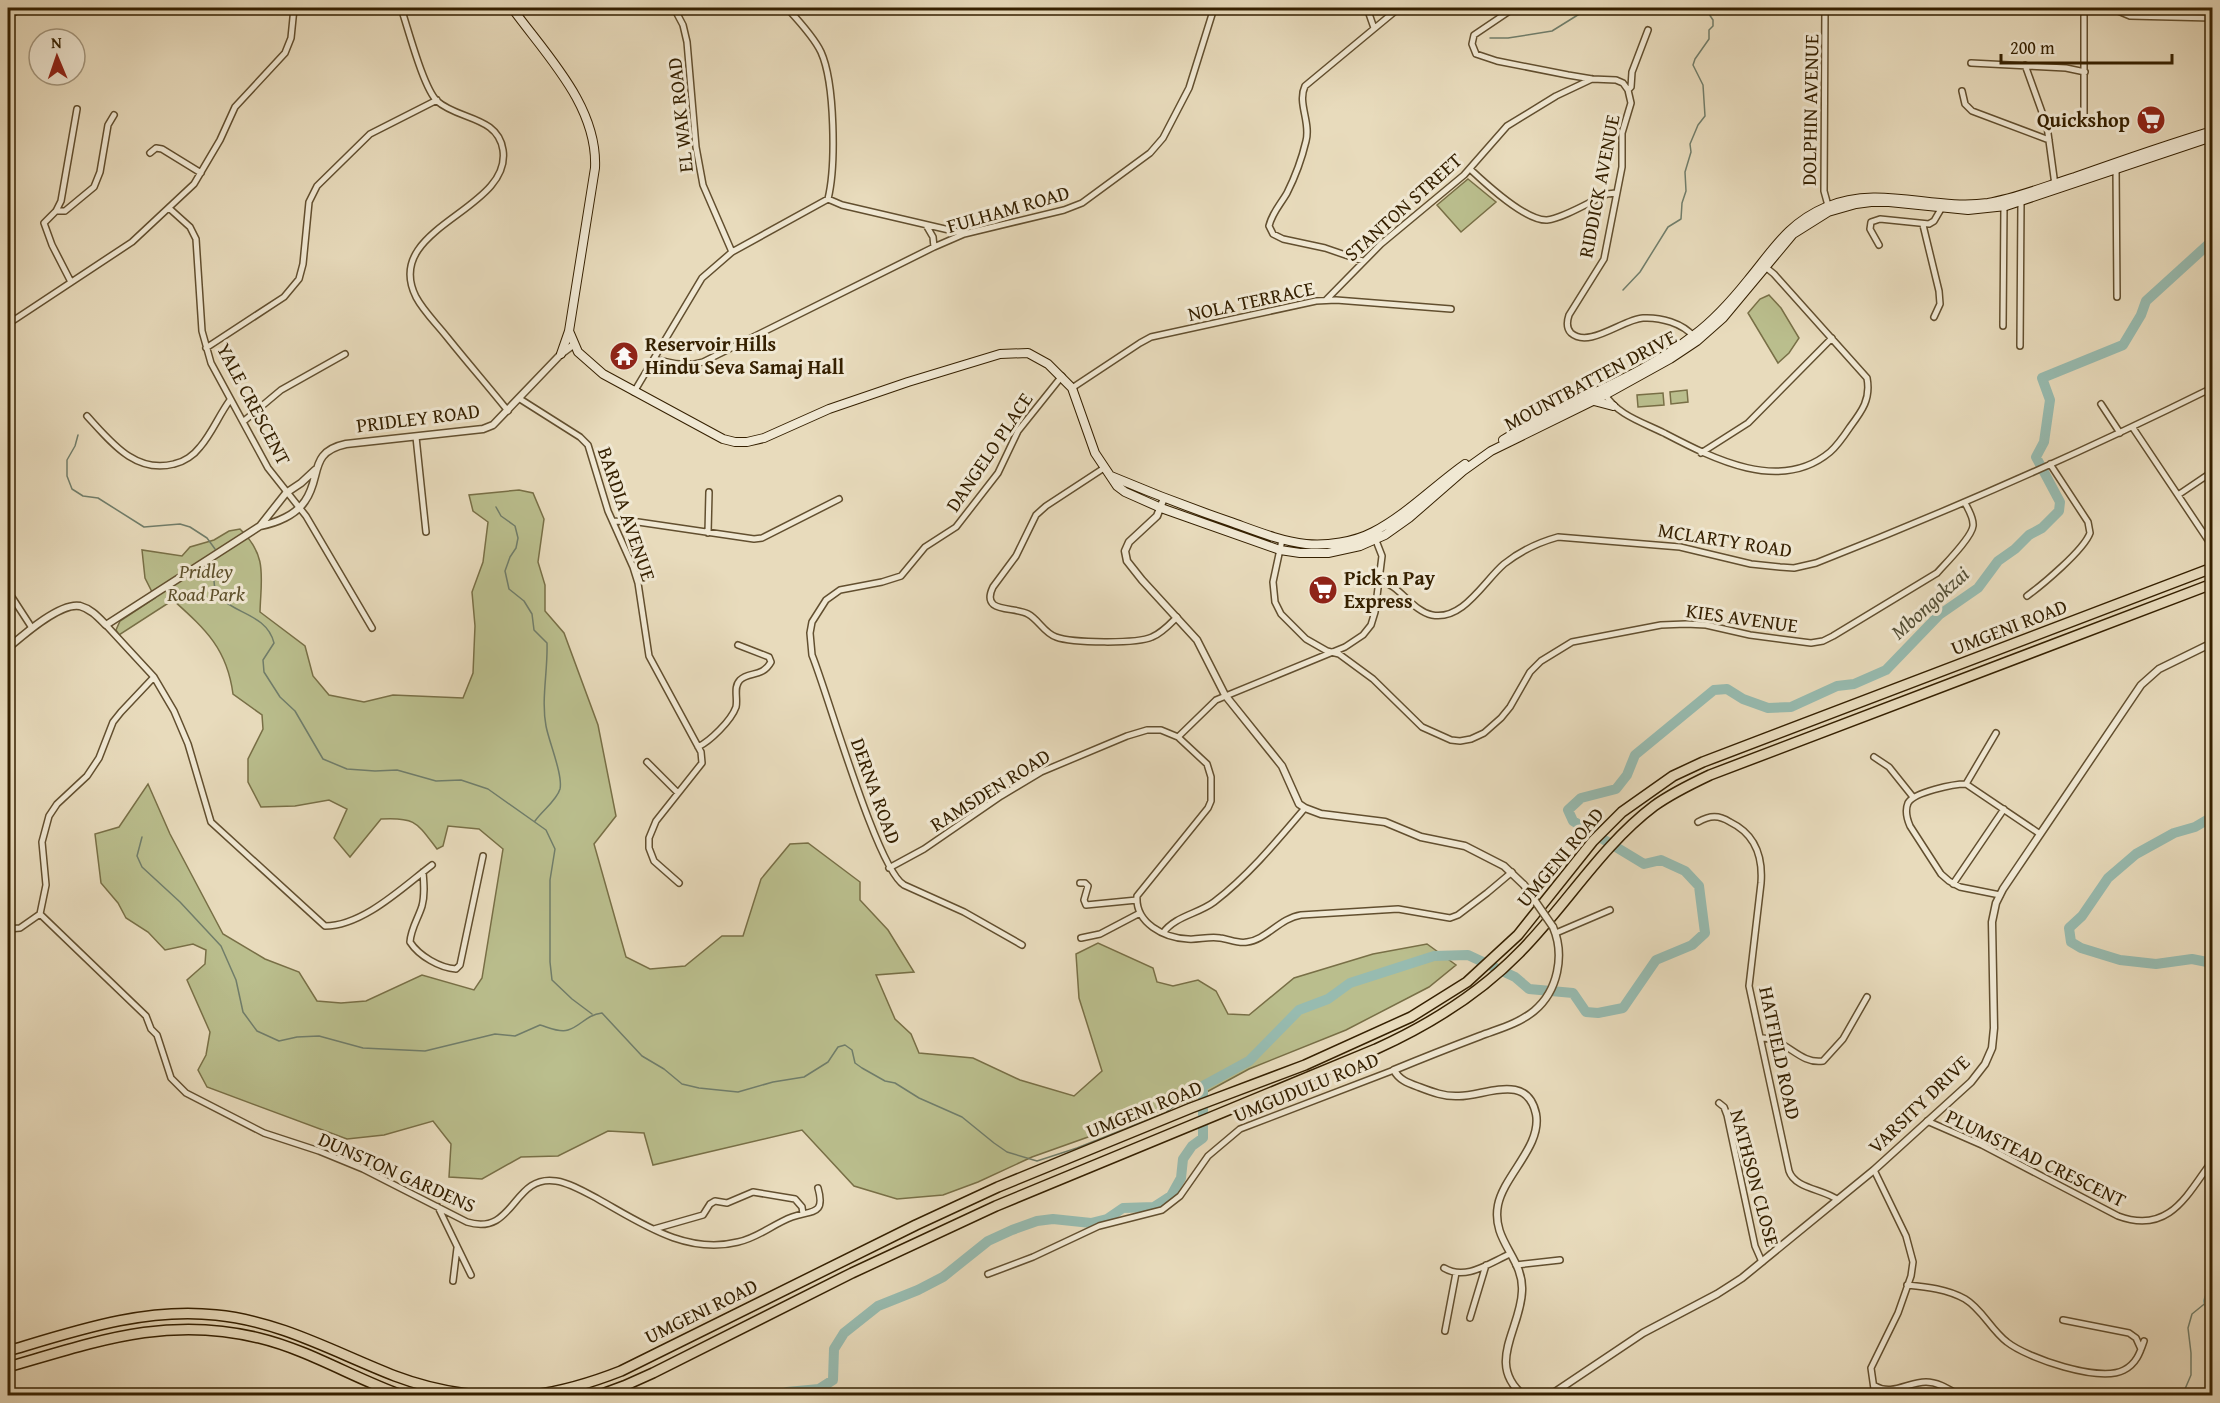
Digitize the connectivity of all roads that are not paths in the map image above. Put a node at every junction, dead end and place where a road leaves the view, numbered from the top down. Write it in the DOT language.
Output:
graph roads {
  1 [pos="21,8"];
  2 [pos="294,8"];
  3 [pos="401,8"];
  4 [pos="512,8"];
  5 [pos="674,8"];
  6 [pos="787,8"];
  7 [pos="1214,8"];
  8 [pos="1367,8"];
  9 [pos="1399,8"];
  10 [pos="1514,8"];
  11 [pos="1825,8"];
  12 [pos="2110,8"];
  13 [pos="8,14"];
  14 [pos="2085,16"];
  15 [pos="2212,18"];
  16 [pos="1374,28"];
  17 [pos="1648,30"];
  18 [pos="1971,63"];
  19 [pos="2025,65"];
  20 [pos="2085,72"];
  21 [pos="1592,79"];
  22 [pos="1628,90"];
  23 [pos="1962,91"];
  24 [pos="437,100"];
  25 [pos="77,109"];
  26 [pos="114,115"];
  27 [pos="2084,121"];
  28 [pos="2212,131"];
  29 [pos="2212,137"];
  30 [pos="2049,140"];
  31 [pos="150,153"];
  32 [pos="2153,153"];
  33 [pos="2116,166"];
  34 [pos="1470,169"];
  35 [pos="201,172"];
  36 [pos="2056,186"];
  37 [pos="1616,193"];
  38 [pos="828,199"];
  39 [pos="2021,201"];
  40 [pos="2004,206"];
  41 [pos="170,208"];
  42 [pos="1829,209"];
  43 [pos="1941,209"];
  44 [pos="56,211"];
  45 [pos="926,225"];
  46 [pos="1923,225"];
  47 [pos="964,234"];
  48 [pos="1879,245"];
  49 [pos="934,247"];
  50 [pos="732,252"];
  51 [pos="1363,261"];
  52 [pos="1763,266"];
  53 [pos="71,282"];
  54 [pos="2117,297"];
  55 [pos="1326,300"];
  56 [pos="1451,309"];
  57 [pos="1934,317"];
  58 [pos="8,324"];
  59 [pos="2002,326"];
  60 [pos="569,331"];
  61 [pos="1696,338"];
  62 [pos="1832,338"];
  63 [pos="573,345"];
  64 [pos="2020,346"];
  65 [pos="206,348"];
  66 [pos="345,354"];
  67 [pos="561,354"];
  68 [pos="654,359"];
  69 [pos="1062,376"];
  70 [pos="1072,388"];
  71 [pos="2212,388"];
  72 [pos="634,392"];
  73 [pos="1604,392"];
  74 [pos="520,399"];
  75 [pos="230,400"];
  76 [pos="1594,401"];
  77 [pos="2101,404"];
  78 [pos="1613,406"];
  79 [pos="508,411"];
  80 [pos="87,416"];
  81 [pos="244,421"];
  82 [pos="2133,428"];
  83 [pos="2120,433"];
  84 [pos="416,437"];
  85 [pos="1701,453"];
  86 [pos="2048,465"];
  87 [pos="316,468"];
  88 [pos="1104,468"];
  89 [pos="2212,471"];
  90 [pos="1110,476"];
  91 [pos="708,492"];
  92 [pos="286,493"];
  93 [pos="2178,495"];
  94 [pos="1164,498"];
  95 [pos="839,499"];
  96 [pos="1965,503"];
  97 [pos="299,508"];
  98 [pos="1161,508"];
  99 [pos="613,521"];
  100 [pos="260,526"];
  101 [pos="426,532"];
  102 [pos="708,533"];
  103 [pos="1374,536"];
  104 [pos="1282,540"];
  105 [pos="2212,546"];
  106 [pos="1328,548"];
  107 [pos="1280,550"];
  108 [pos="2212,567"];
  109 [pos="1379,580"];
  110 [pos="2212,584"];
  111 [pos="845,589"];
  112 [pos="8,591"];
  113 [pos="2027,596"];
  114 [pos="1177,617"];
  115 [pos="106,625"];
  116 [pos="33,628"];
  117 [pos="372,628"];
  118 [pos="2212,643"];
  119 [pos="738,645"];
  120 [pos="8,648"];
  121 [pos="1335,652"];
  122 [pos="154,677"];
  123 [pos="1225,695"];
  124 [pos="1996,734"];
  125 [pos="1178,737"];
  126 [pos="698,747"];
  127 [pos="1874,757"];
  128 [pos="647,762"];
  129 [pos="1966,784"];
  130 [pos="678,793"];
  131 [pos="1913,797"];
  132 [pos="1305,808"];
  133 [pos="2004,809"];
  134 [pos="1698,822"];
  135 [pos="2040,834"];
  136 [pos="483,856"];
  137 [pos="432,865"];
  138 [pos="889,868"];
  139 [pos="423,872"];
  140 [pos="1512,872"];
  141 [pos="679,883"];
  142 [pos="1080,883"];
  143 [pos="1953,884"];
  144 [pos="2000,895"];
  145 [pos="1137,900"];
  146 [pos="1610,910"];
  147 [pos="1140,913"];
  148 [pos="40,914"];
  149 [pos="8,928"];
  150 [pos="1554,930"];
  151 [pos="1163,933"];
  152 [pos="1081,938"];
  153 [pos="1022,945"];
  154 [pos="1867,996"];
  155 [pos="1761,1038"];
  156 [pos="1394,1070"];
  157 [pos="1719,1103"];
  158 [pos="1927,1122"];
  159 [pos="2212,1161"];
  160 [pos="1874,1170"];
  161 [pos="818,1188"];
  162 [pos="1838,1200"];
  163 [pos="437,1206"];
  164 [pos="803,1214"];
  165 [pos="654,1229"];
  166 [pos="457,1248"];
  167 [pos="1510,1254"];
  168 [pos="1560,1260"];
  169 [pos="1762,1262"];
  170 [pos="1516,1264"];
  171 [pos="1486,1265"];
  172 [pos="1444,1268"];
  173 [pos="1456,1273"];
  174 [pos="988,1274"];
  175 [pos="471,1275"];
  176 [pos="453,1281"];
  177 [pos="1907,1285"];
  178 [pos="1470,1318"];
  179 [pos="2063,1320"];
  180 [pos="1445,1331"];
  181 [pos="2144,1341"];
  182 [pos="2141,1349"];
  183 [pos="8,1351"];
  184 [pos="8,1367"];
  185 [pos="1875,1386"];
  186 [pos="404,1395"];
  187 [pos="597,1395"];
  188 [pos="1524,1395"];
  189 [pos="1549,1395"];
  190 [pos="1875,1395"];
  191 [pos="1961,1395"];
  1 -- 13 [label="main road"];
  2 -- 35 [label="street"];
  3 -- 24 [label="street"];
  4 -- 60 [label="main road, MOUNTBATTEN DRIVE"];
  5 -- 50 [label="street, EL WAK ROAD"];
  6 -- 38 [label="street"];
  7 -- 47 [label="street, FULHAM ROAD"];
  8 -- 16 [label="street"];
  9 -- 16 [label="street"];
  10 -- 21 [label="street, RIDDICK AVENUE"];
  11 -- 42 [label="street, DOLPHIN AVENUE"];
  12 -- 15 [label="street"];
  14 -- 20 [label="street"];
  16 -- 51 [label="street"];
  17 -- 22 [label="street"];
  18 -- 19 [label="street"];
  19 -- 20 [label="street"];
  19 -- 30 [label="street"];
  20 -- 27 [label="street"];
  21 -- 22 [label="street, RIDDICK AVENUE"];
  21 -- 34 [label="street, STANTON STREET"];
  22 -- 37 [label="street, RIDDICK AVENUE"];
  23 -- 30 [label="street"];
  24 -- 65 [label="street"];
  24 -- 79 [label="street"];
  25 -- 44 [label="street"];
  26 -- 44 [label="street"];
  28 -- 32 [label="main road, MOUNTBATTEN DRIVE"];
  29 -- 32 [label="main road, MOUNTBATTEN DRIVE"];
  30 -- 36 [label="street"];
  31 -- 35 [label="street"];
  32 -- 33 [label="main road, MOUNTBATTEN DRIVE"];
  33 -- 36 [label="main road, MOUNTBATTEN DRIVE"];
  33 -- 54 [label="street"];
  34 -- 37 [label="street"];
  34 -- 51 [label="street, STANTON STREET"];
  35 -- 41 [label="street"];
  36 -- 39 [label="main road, MOUNTBATTEN DRIVE"];
  36 -- 42 [label="main road, MOUNTBATTEN DRIVE"];
  37 -- 61 [label="street, RIDDICK AVENUE"];
  38 -- 45 [label="street"];
  38 -- 50 [label="street"];
  39 -- 40 [label="main road, MOUNTBATTEN DRIVE"];
  39 -- 64 [label="street"];
  40 -- 43 [label="main road, MOUNTBATTEN DRIVE"];
  40 -- 59 [label="street"];
  41 -- 53 [label="street"];
  41 -- 65 [label="street, YALE CRESCENT"];
  42 -- 43 [label="main road, MOUNTBATTEN DRIVE"];
  42 -- 52 [label="main road, MOUNTBATTEN DRIVE"];
  43 -- 46 [label="street"];
  44 -- 53 [label="street"];
  45 -- 47 [label="street"];
  45 -- 49 [label="street"];
  46 -- 48 [label="street"];
  46 -- 57 [label="street"];
  47 -- 49 [label="street, FULHAM ROAD"];
  49 -- 68 [label="street, FULHAM ROAD"];
  50 -- 68 [label="street"];
  51 -- 55 [label="street, STANTON STREET"];
  52 -- 61 [label="main road, MOUNTBATTEN DRIVE"];
  52 -- 62 [label="street"];
  53 -- 58 [label="street"];
  55 -- 56 [label="street, NOLA TERRACE"];
  55 -- 70 [label="street, NOLA TERRACE"];
  60 -- 63 [label="main road, MOUNTBATTEN DRIVE"];
  60 -- 67 [label="main road"];
  61 -- 73 [label="main road, MOUNTBATTEN DRIVE"];
  62 -- 85 [label="street"];
  62 -- 85 [label="street"];
  63 -- 67 [label="street, PRIDLEY ROAD"];
  63 -- 72 [label="main road, MOUNTBATTEN DRIVE"];
  65 -- 75 [label="street, YALE CRESCENT"];
  66 -- 81 [label="street"];
  67 -- 74 [label="street, PRIDLEY ROAD"];
  68 -- 72 [label="street"];
  69 -- 70 [label="main road, MOUNTBATTEN DRIVE"];
  69 -- 72 [label="main road, MOUNTBATTEN DRIVE"];
  69 -- 111 [label="street, DANGELO PLACE"];
  70 -- 88 [label="main road, MOUNTBATTEN DRIVE"];
  71 -- 82 [label="street, MCLARTY ROAD"];
  73 -- 76 [label="main road, MOUNTBATTEN DRIVE"];
  73 -- 78 [label="street"];
  73 -- 103 [label="main road, MOUNTBATTEN DRIVE"];
  74 -- 79 [label="street, PRIDLEY ROAD"];
  74 -- 99 [label="street, BARDIA AVENUE"];
  75 -- 80 [label="street"];
  75 -- 81 [label="street, YALE CRESCENT"];
  76 -- 78 [label="main road"];
  76 -- 103 [label="main road, MOUNTBATTEN DRIVE"];
  77 -- 83 [label="street"];
  78 -- 85 [label="street"];
  79 -- 84 [label="street, PRIDLEY ROAD"];
  81 -- 92 [label="street, YALE CRESCENT"];
  82 -- 83 [label="street, MCLARTY ROAD"];
  82 -- 93 [label="street"];
  83 -- 86 [label="street, MCLARTY ROAD"];
  84 -- 87 [label="street, PRIDLEY ROAD"];
  84 -- 101 [label="street"];
  86 -- 96 [label="street, MCLARTY ROAD"];
  86 -- 113 [label="street"];
  87 -- 92 [label="street, PRIDLEY ROAD"];
  87 -- 97 [label="street, PRIDLEY ROAD"];
  88 -- 90 [label="main road, MOUNTBATTEN DRIVE"];
  88 -- 114 [label="street"];
  89 -- 93 [label="street"];
  90 -- 94 [label="main road, MOUNTBATTEN DRIVE"];
  90 -- 98 [label="main road, MOUNTBATTEN DRIVE"];
  91 -- 102 [label="street"];
  92 -- 97 [label="street, YALE CRESCENT"];
  92 -- 100 [label="street, PRIDLEY ROAD"];
  93 -- 105 [label="street"];
  94 -- 98 [label="street"];
  94 -- 104 [label="main road, MOUNTBATTEN DRIVE"];
  95 -- 102 [label="street"];
  96 -- 109 [label="street, MCLARTY ROAD"];
  96 -- 121 [label="street, KIES AVENUE"];
  97 -- 100 [label="street, PRIDLEY ROAD"];
  97 -- 117 [label="street, YALE CRESCENT"];
  98 -- 107 [label="main road, MOUNTBATTEN DRIVE"];
  98 -- 114 [label="street"];
  99 -- 102 [label="street"];
  99 -- 126 [label="street, BARDIA AVENUE"];
  100 -- 115 [label="street, PRIDLEY ROAD"];
  103 -- 106 [label="main road, MOUNTBATTEN DRIVE"];
  103 -- 109 [label="street"];
  104 -- 106 [label="main road, MOUNTBATTEN DRIVE"];
  104 -- 107 [label="street, KIES AVENUE"];
  106 -- 107 [label="main road, MOUNTBATTEN DRIVE"];
  107 -- 121 [label="street, KIES AVENUE"];
  108 -- 183 [label="highway, UMGENI ROAD"];
  109 -- 121 [label="street"];
  110 -- 187 [label="highway, UMGENI ROAD"];
  111 -- 138 [label="street, DERNA ROAD"];
  112 -- 116 [label="street"];
  114 -- 123 [label="street"];
  115 -- 116 [label="street"];
  115 -- 122 [label="street"];
  116 -- 120 [label="street"];
  118 -- 135 [label="street, VARSITY DRIVE"];
  119 -- 126 [label="street"];
  121 -- 123 [label="street"];
  122 -- 139 [label="street"];
  122 -- 148 [label="street"];
  123 -- 125 [label="street"];
  123 -- 132 [label="street"];
  124 -- 129 [label="street"];
  125 -- 138 [label="street, RAMSDEN ROAD"];
  125 -- 145 [label="street"];
  126 -- 130 [label="street"];
  127 -- 131 [label="street"];
  128 -- 130 [label="street"];
  129 -- 131 [label="street"];
  129 -- 133 [label="street"];
  130 -- 141 [label="street"];
  131 -- 143 [label="street"];
  132 -- 140 [label="street"];
  132 -- 151 [label="street"];
  133 -- 135 [label="street"];
  133 -- 143 [label="street"];
  134 -- 155 [label="street, HATFIELD ROAD"];
  135 -- 144 [label="street, VARSITY DRIVE"];
  136 -- 139 [label="street"];
  137 -- 139 [label="street"];
  138 -- 153 [label="street, DERNA ROAD"];
  140 -- 150 [label="street, bridge"];
  140 -- 151 [label="street"];
  142 -- 145 [label="street"];
  143 -- 144 [label="street"];
  144 -- 158 [label="street, VARSITY DRIVE"];
  145 -- 147 [label="street"];
  146 -- 150 [label="street"];
  147 -- 151 [label="street"];
  147 -- 152 [label="street"];
  148 -- 149 [label="street"];
  148 -- 163 [label="street, DUNSTON GARDENS"];
  150 -- 156 [label="street"];
  154 -- 155 [label="street"];
  155 -- 162 [label="street, HATFIELD ROAD"];
  156 -- 167 [label="street, UMGUDULU ROAD"];
  156 -- 174 [label="street, UMGUDULU ROAD"];
  157 -- 169 [label="street, NATHSON CLOSE"];
  158 -- 159 [label="street, PLUMSTEAD CRESCENT"];
  158 -- 160 [label="street, VARSITY DRIVE"];
  160 -- 162 [label="street, VARSITY DRIVE"];
  160 -- 177 [label="street"];
  161 -- 164 [label="street, DUNSTON GARDENS"];
  162 -- 169 [label="street, VARSITY DRIVE"];
  163 -- 165 [label="street, DUNSTON GARDENS"];
  163 -- 166 [label="street"];
  164 -- 165 [label="street, DUNSTON GARDENS"];
  164 -- 165 [label="street"];
  166 -- 175 [label="street"];
  166 -- 176 [label="street"];
  167 -- 170 [label="street, UMGUDULU ROAD"];
  167 -- 171 [label="street"];
  168 -- 170 [label="street"];
  169 -- 189 [label="street, VARSITY DRIVE"];
  170 -- 188 [label="street, UMGUDULU ROAD"];
  171 -- 173 [label="street"];
  171 -- 178 [label="street"];
  172 -- 173 [label="street"];
  173 -- 180 [label="street"];
  177 -- 182 [label="street"];
  177 -- 185 [label="street"];
  179 -- 182 [label="street"];
  181 -- 182 [label="street"];
  184 -- 186 [label="highway"];
  185 -- 190 [label="street"];
  185 -- 191 [label="street"];
}
